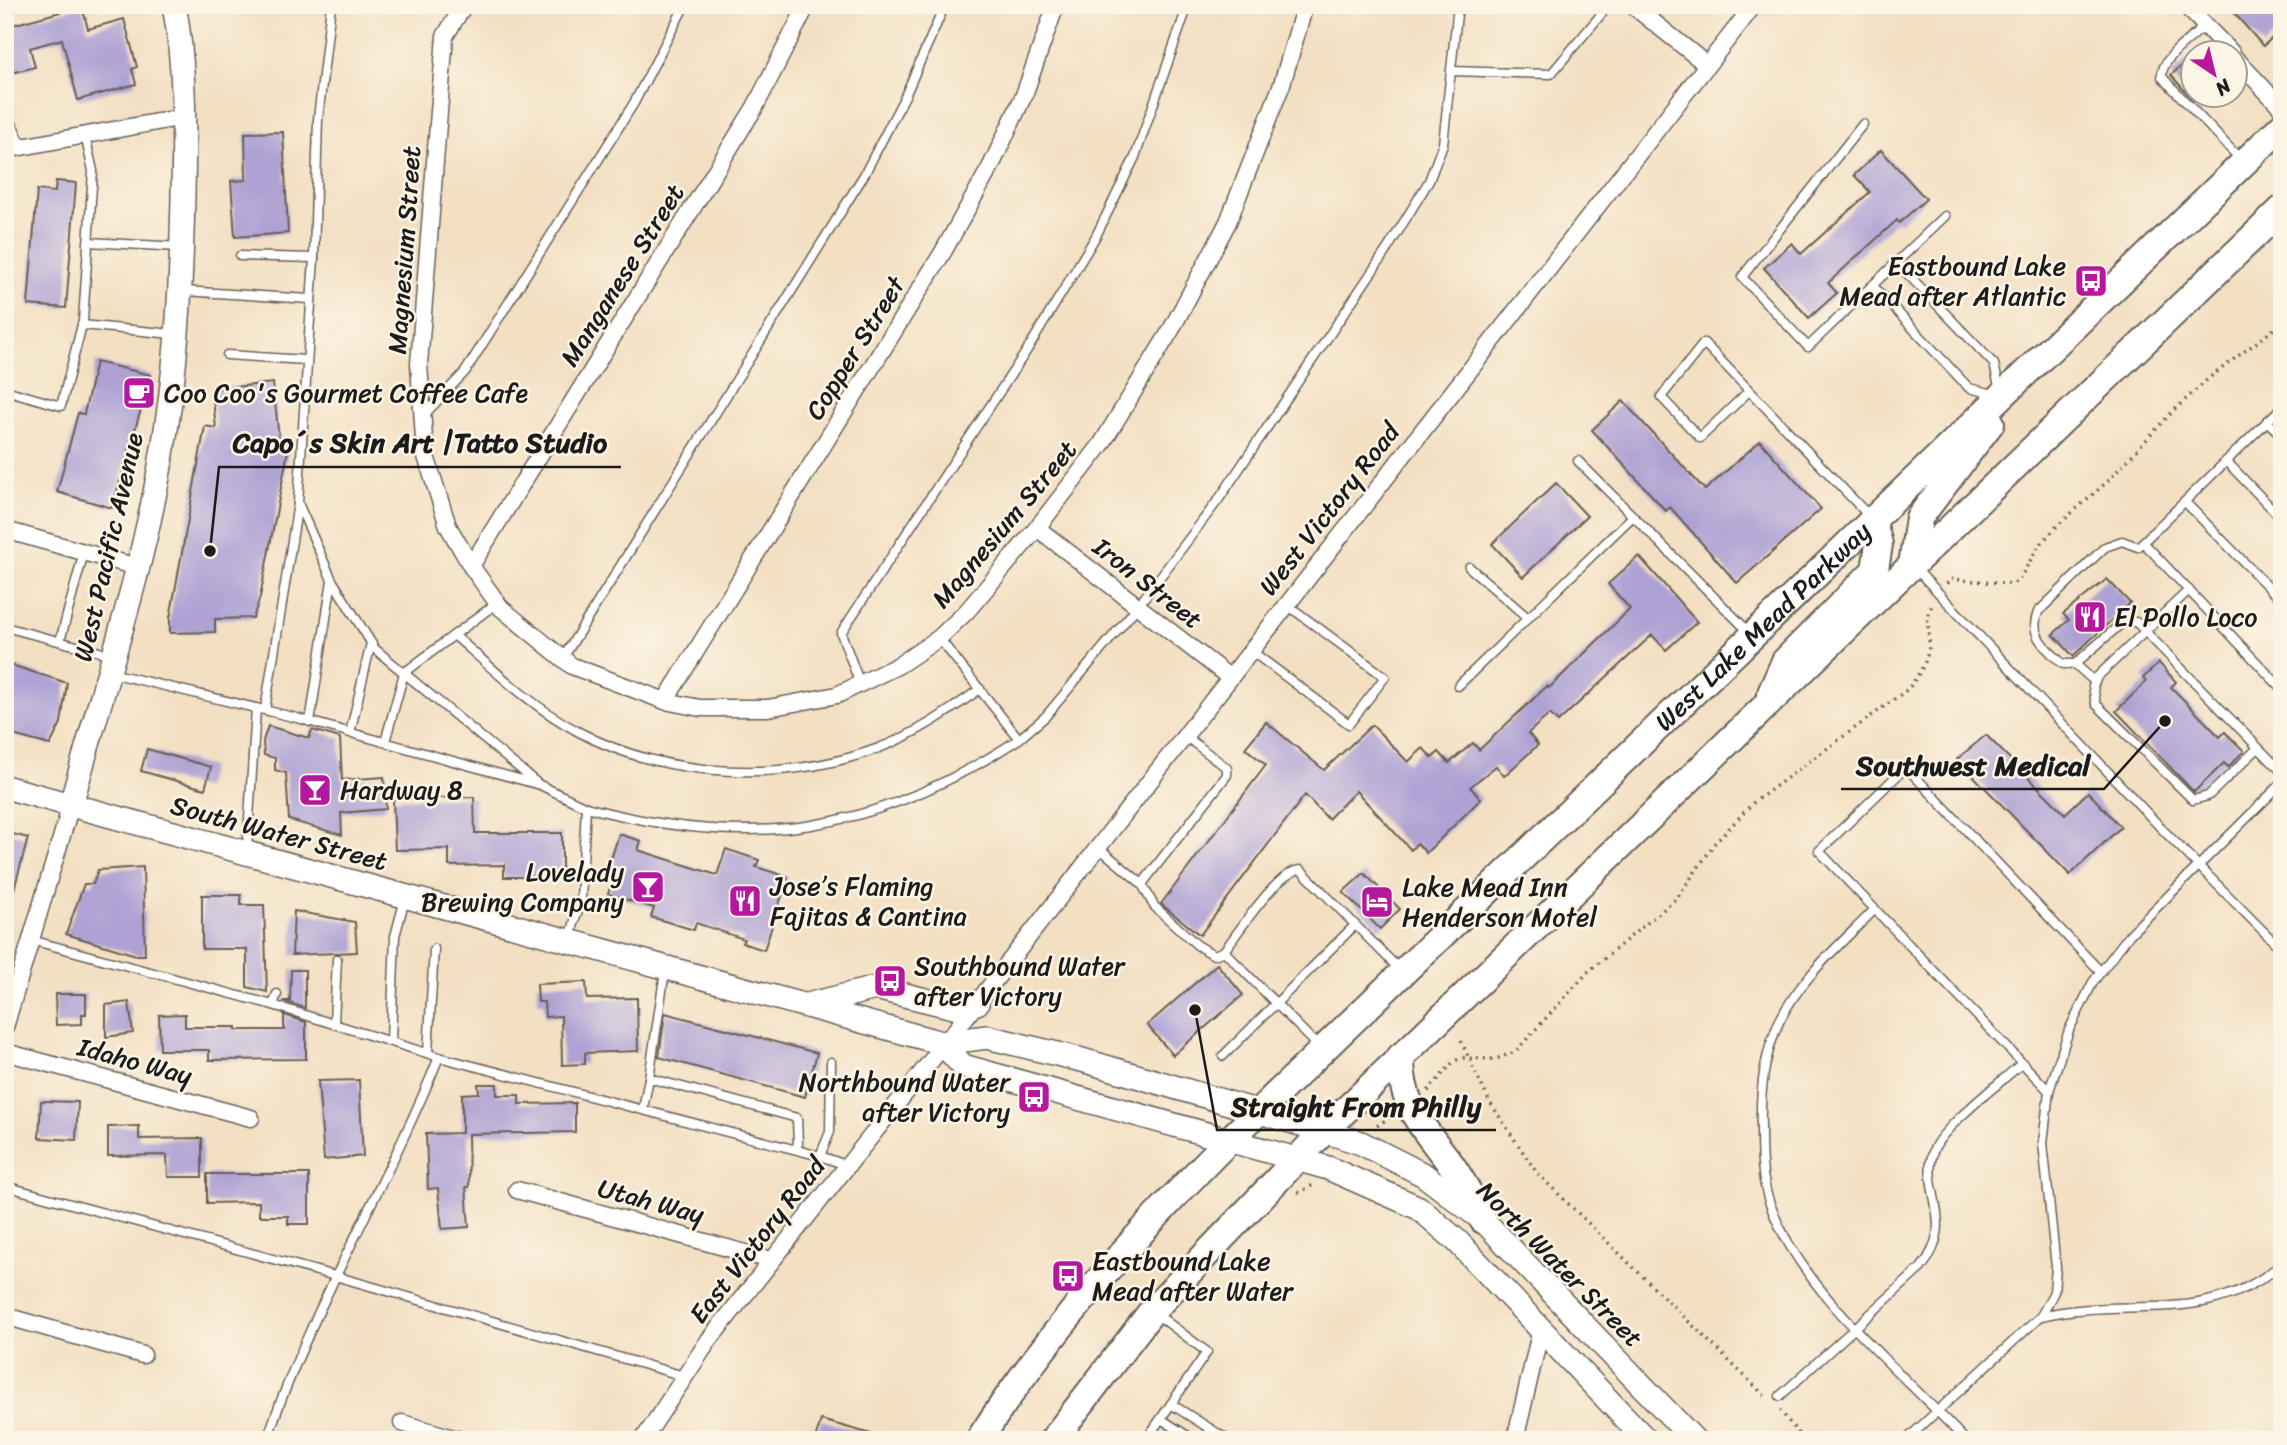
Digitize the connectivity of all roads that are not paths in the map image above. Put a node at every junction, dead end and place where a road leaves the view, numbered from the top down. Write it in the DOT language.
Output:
graph roads {
  1 [pos="174,5"];
  2 [pos="331,5"];
  3 [pos="464,5"];
  4 [pos="685,5"];
  5 [pos="807,5"];
  6 [pos="946,5"];
  7 [pos="1056,5"];
  8 [pos="1188,5"];
  9 [pos="1306,5"];
  10 [pos="1458,5"];
  11 [pos="1609,5"];
  12 [pos="1632,5"];
  13 [pos="1754,5"];
  14 [pos="2190,7"];
  15 [pos="2206,25"];
  16 [pos="2218,38"];
  17 [pos="1707,65"];
  18 [pos="1451,71"];
  19 [pos="2248,71"];
  20 [pos="5,108"];
  21 [pos="2282,108"];
  22 [pos="184,117"];
  23 [pos="1863,124"];
  24 [pos="2282,126"];
  25 [pos="85,133"];
  26 [pos="13,148"];
  27 [pos="2244,163"];
  28 [pos="2282,209"];
  29 [pos="1945,216"];
  30 [pos="88,242"];
  31 [pos="184,248"];
  32 [pos="240,256"];
  33 [pos="314,258"];
  34 [pos="1896,262"];
  35 [pos="1873,286"];
  36 [pos="181,291"];
  37 [pos="310,299"];
  38 [pos="82,325"];
  39 [pos="179,335"];
  40 [pos="2046,353"];
  41 [pos="227,355"];
  42 [pos="305,360"];
  43 [pos="5,390"];
  44 [pos="1749,391"];
  45 [pos="2001,396"];
  46 [pos="2282,407"];
  47 [pos="422,417"];
  48 [pos="2267,421"];
  49 [pos="2282,436"];
  50 [pos="1578,461"];
  51 [pos="2226,461"];
  52 [pos="2185,502"];
  53 [pos="298,503"];
  54 [pos="1633,516"];
  55 [pos="1872,519"];
  56 [pos="2282,519"];
  57 [pos="1037,528"];
  58 [pos="5,530"];
  59 [pos="2143,542"];
  60 [pos="84,552"];
  61 [pos="1912,565"];
  62 [pos="471,566"];
  63 [pos="1469,566"];
  64 [pos="137,567"];
  65 [pos="332,580"];
  66 [pos="2189,590"];
  67 [pos="2282,601"];
  68 [pos="497,602"];
  69 [pos="1286,604"];
  70 [pos="1138,606"];
  71 [pos="1528,618"];
  72 [pos="5,627"];
  73 [pos="2146,631"];
  74 [pos="454,635"];
  75 [pos="1752,635"];
  76 [pos="939,638"];
  77 [pos="60,641"];
  78 [pos="371,643"];
  79 [pos="1250,650"];
  80 [pos="563,658"];
  81 [pos="110,664"];
  82 [pos="2076,664"];
  83 [pos="404,673"];
  84 [pos="1229,677"];
  85 [pos="2095,682"];
  86 [pos="860,684"];
  87 [pos="1458,686"];
  88 [pos="2282,689"];
  89 [pos="980,690"];
  90 [pos="665,701"];
  91 [pos="1766,704"];
  92 [pos="260,709"];
  93 [pos="310,722"];
  94 [pos="350,733"];
  95 [pos="1184,735"];
  96 [pos="1019,739"];
  97 [pos="385,743"];
  98 [pos="2258,748"];
  99 [pos="2282,772"];
  100 [pos="2282,783"];
  101 [pos="540,785"];
  102 [pos="5,787"];
  103 [pos="71,805"];
  104 [pos="586,807"];
  105 [pos="1097,846"];
  106 [pos="247,853"];
  107 [pos="2197,864"];
  108 [pos="1142,884"];
  109 [pos="405,896"];
  110 [pos="1875,909"];
  111 [pos="1355,925"];
  112 [pos="31,940"];
  113 [pos="569,941"];
  114 [pos="434,949"];
  115 [pos="2282,950"];
  116 [pos="1224,951"];
  117 [pos="337,959"];
  118 [pos="666,967"];
  119 [pos="1401,971"];
  120 [pos="2101,972"];
  121 [pos="277,994"];
  122 [pos="9,1000"];
  123 [pos="977,1003"];
  124 [pos="1277,1003"];
  125 [pos="273,1005"];
  126 [pos="805,1005"];
  127 [pos="334,1023"];
  128 [pos="5,1027"];
  129 [pos="391,1040"];
  130 [pos="942,1043"];
  131 [pos="1321,1049"];
  132 [pos="5,1052"];
  133 [pos="428,1052"];
  134 [pos="1223,1056"];
  135 [pos="1401,1056"];
  136 [pos="439,1057"];
  137 [pos="831,1062"];
  138 [pos="2022,1062"];
  139 [pos="649,1078"];
  140 [pos="2049,1091"];
  141 [pos="643,1109"];
  142 [pos="251,1118"];
  143 [pos="1291,1121"];
  144 [pos="1243,1126"];
  145 [pos="1310,1145"];
  146 [pos="795,1149"];
  147 [pos="1262,1150"];
  148 [pos="820,1156"];
  149 [pos="846,1165"];
  150 [pos="5,1186"];
  151 [pos="517,1190"];
  152 [pos="1483,1220"];
  153 [pos="771,1260"];
  154 [pos="2282,1263"];
  155 [pos="335,1276"];
  156 [pos="1152,1311"];
  157 [pos="2041,1315"];
  158 [pos="5,1316"];
  159 [pos="1856,1326"];
  160 [pos="1541,1329"];
  161 [pos="143,1355"];
  162 [pos="684,1376"];
  163 [pos="1780,1396"];
  164 [pos="1171,1404"];
  165 [pos="1939,1412"];
  166 [pos="1161,1419"];
  167 [pos="402,1423"];
  168 [pos="267,1440"];
  169 [pos="460,1440"];
  170 [pos="643,1440"];
  171 [pos="979,1440"];
  172 [pos="1053,1440"];
  173 [pos="1146,1440"];
  174 [pos="1194,1440"];
  175 [pos="1228,1440"];
  176 [pos="1515,1440"];
  177 [pos="1646,1440"];
  178 [pos="1694,1440"];
  179 [pos="1906,1440"];
  180 [pos="1965,1440"];
  1 -- 22 [label="main road, West Pacific Avenue"];
  2 -- 33 [label="lane"];
  3 -- 47 [label="street, Magnesium Street"];
  4 -- 47 [label="lane"];
  5 -- 62 [label="street, Manganese Street"];
  6 -- 80 [label="lane"];
  7 -- 90 [label="street, Copper Street"];
  8 -- 86 [label="lane"];
  9 -- 57 [label="street, Magnesium Street"];
  10 -- 18 [label="lane"];
  11 -- 18 [label="lane"];
  12 -- 17 [label="street"];
  13 -- 17 [label="street, West Victory Road"];
  14 -- 15 [label="street"];
  15 -- 16 [label="street"];
  15 -- 27 [label="lane"];
  17 -- 69 [label="street, West Victory Road"];
  18 -- 70 [label="lane"];
  19 -- 21 [label="street"];
  20 -- 26 [label="lane"];
  22 -- 25 [label="street"];
  22 -- 31 [label="main road, West Pacific Avenue"];
  23 -- 35 [label="lane"];
  24 -- 27 [label="main road, West Lake Mead Parkway"];
  25 -- 26 [label="street"];
  25 -- 30 [label="lane"];
  27 -- 40 [label="main road, West Lake Mead Parkway"];
  28 -- 61 [label="main road"];
  29 -- 34 [label="lane"];
  30 -- 31 [label="lane"];
  30 -- 38 [label="lane"];
  31 -- 36 [label="main road, West Pacific Avenue"];
  32 -- 33 [label="lane"];
  33 -- 37 [label="lane"];
  34 -- 35 [label="lane"];
  34 -- 45 [label="lane"];
  35 -- 45 [label="lane"];
  36 -- 37 [label="lane"];
  36 -- 39 [label="main road, West Pacific Avenue"];
  37 -- 42 [label="lane"];
  38 -- 39 [label="lane"];
  38 -- 43 [label="lane"];
  39 -- 64 [label="main road, West Pacific Avenue"];
  40 -- 45 [label="main road, West Lake Mead Parkway"];
  40 -- 61 [label="main road"];
  41 -- 42 [label="lane"];
  42 -- 53 [label="lane"];
  44 -- 44 [label="lane"];
  44 -- 55 [label="lane"];
  45 -- 55 [label="main road, West Lake Mead Parkway"];
  46 -- 48 [label="lane"];
  47 -- 62 [label="street, Magnesium Street"];
  48 -- 49 [label="lane"];
  48 -- 51 [label="lane"];
  50 -- 54 [label="lane"];
  51 -- 52 [label="lane"];
  51 -- 56 [label="lane"];
  52 -- 59 [label="lane"];
  52 -- 67 [label="lane"];
  53 -- 65 [label="lane"];
  53 -- 92 [label="lane"];
  54 -- 71 [label="lane"];
  54 -- 75 [label="lane"];
  55 -- 75 [label="main road, West Lake Mead Parkway"];
  55 -- 91 [label="main road"];
  57 -- 70 [label="street, Iron Street"];
  57 -- 76 [label="street, Magnesium Street"];
  58 -- 60 [label="street"];
  59 -- 66 [label="lane"];
  59 -- 82 [label="lane"];
  60 -- 64 [label="street"];
  60 -- 77 [label="lane"];
  61 -- 91 [label="main road"];
  61 -- 107 [label="lane"];
  62 -- 68 [label="street, Magnesium Street"];
  63 -- 71 [label="lane"];
  64 -- 81 [label="main road, West Pacific Avenue"];
  65 -- 78 [label="lane"];
  65 -- 93 [label="lane"];
  66 -- 73 [label="lane"];
  66 -- 88 [label="lane"];
  68 -- 74 [label="lane"];
  68 -- 80 [label="street, Magnesium Street"];
  69 -- 79 [label="street, West Victory Road"];
  69 -- 79 [label="lane"];
  70 -- 84 [label="street, Iron Street"];
  70 -- 96 [label="lane"];
  71 -- 87 [label="lane"];
  72 -- 77 [label="lane"];
  73 -- 82 [label="lane"];
  73 -- 85 [label="lane"];
  73 -- 98 [label="lane"];
  74 -- 83 [label="lane"];
  74 -- 89 [label="lane"];
  75 -- 119 [label="main road, West Lake Mead Parkway"];
  76 -- 86 [label="street, Magnesium Street"];
  76 -- 89 [label="lane"];
  77 -- 81 [label="lane"];
  78 -- 83 [label="lane"];
  78 -- 94 [label="lane"];
  79 -- 84 [label="street, West Victory Road"];
  80 -- 90 [label="street, Magnesium Street"];
  81 -- 92 [label="lane"];
  81 -- 103 [label="main road, West Pacific Avenue"];
  82 -- 85 [label="lane"];
  83 -- 97 [label="lane"];
  83 -- 101 [label="lane"];
  84 -- 95 [label="street, West Victory Road"];
  85 -- 98 [label="lane"];
  86 -- 90 [label="street, Magnesium Street"];
  89 -- 96 [label="lane"];
  91 -- 135 [label="main road"];
  92 -- 93 [label="lane"];
  92 -- 106 [label="lane"];
  93 -- 94 [label="lane"];
  94 -- 97 [label="lane"];
  95 -- 105 [label="street, West Victory Road"];
  95 -- 108 [label="lane"];
  96 -- 104 [label="lane"];
  97 -- 101 [label="lane"];
  98 -- 99 [label="lane"];
  100 -- 107 [label="lane"];
  101 -- 104 [label="lane"];
  102 -- 103 [label="main road, South Water Street"];
  103 -- 106 [label="main road, South Water Street"];
  103 -- 112 [label="street"];
  104 -- 113 [label="lane"];
  105 -- 108 [label="lane"];
  105 -- 123 [label="street, West Victory Road"];
  106 -- 109 [label="main road, South Water Street"];
  107 -- 115 [label="lane"];
  107 -- 120 [label="lane"];
  108 -- 116 [label="lane"];
  109 -- 113 [label="main road, South Water Street"];
  109 -- 129 [label="lane"];
  110 -- 120 [label="lane"];
  110 -- 138 [label="lane"];
  110 -- 159 [label="lane"];
  111 -- 116 [label="lane"];
  111 -- 119 [label="lane"];
  111 -- 124 [label="lane"];
  112 -- 122 [label="street"];
  112 -- 125 [label="lane"];
  113 -- 118 [label="main road, South Water Street"];
  114 -- 133 [label="lane"];
  116 -- 124 [label="lane"];
  117 -- 127 [label="lane"];
  118 -- 126 [label="main road, South Water Street"];
  118 -- 139 [label="lane"];
  119 -- 131 [label="main road, West Lake Mead Parkway"];
  120 -- 140 [label="lane"];
  121 -- 125 [label="lane"];
  122 -- 128 [label="street"];
  123 -- 126 [label="main road"];
  123 -- 130 [label="street, West Victory Road"];
  124 -- 131 [label="lane"];
  124 -- 134 [label="lane"];
  125 -- 127 [label="lane"];
  126 -- 130 [label="main road, South Water Street"];
  127 -- 129 [label="lane"];
  129 -- 133 [label="lane"];
  130 -- 144 [label="main road, South Water Street"];
  130 -- 144 [label="main road, South Water Street"];
  130 -- 149 [label="street, East Victory Road"];
  131 -- 144 [label="main road, West Lake Mead Parkway"];
  132 -- 142 [label="street, Idaho Way"];
  133 -- 136 [label="lane"];
  135 -- 145 [label="main road"];
  135 -- 152 [label="main road"];
  136 -- 141 [label="lane"];
  136 -- 155 [label="lane"];
  137 -- 148 [label="lane"];
  138 -- 140 [label="lane"];
  138 -- 159 [label="lane"];
  139 -- 141 [label="lane"];
  139 -- 146 [label="lane"];
  140 -- 157 [label="lane"];
  141 -- 146 [label="lane"];
  143 -- 144 [label="main road, South Water Street"];
  143 -- 145 [label="main road, North Water Street"];
  144 -- 147 [label="main road, South Water Street"];
  144 -- 171 [label="main road, West Lake Mead Parkway"];
  145 -- 147 [label="main road, North Water Street"];
  145 -- 152 [label="main road, North Water Street"];
  145 -- 156 [label="main road"];
  145 -- 160 [label="main road, North Water Street"];
  146 -- 148 [label="lane"];
  148 -- 149 [label="lane"];
  149 -- 153 [label="street, East Victory Road"];
  150 -- 155 [label="lane"];
  151 -- 153 [label="street, Utah Way"];
  152 -- 178 [label="main road, North Water Street"];
  153 -- 162 [label="street, East Victory Road"];
  154 -- 157 [label="lane"];
  155 -- 162 [label="lane"];
  155 -- 168 [label="lane"];
  156 -- 164 [label="lane"];
  156 -- 172 [label="main road"];
  157 -- 165 [label="lane"];
  158 -- 161 [label="street"];
  159 -- 163 [label="lane"];
  159 -- 165 [label="lane"];
  160 -- 176 [label="street"];
  160 -- 177 [label="main road, North Water Street"];
  162 -- 170 [label="street, East Victory Road"];
  164 -- 166 [label="lane"];
  164 -- 175 [label="lane"];
  165 -- 179 [label="lane"];
  165 -- 180 [label="lane"];
  166 -- 173 [label="lane"];
  166 -- 174 [label="lane"];
  167 -- 169 [label="street"];
}
